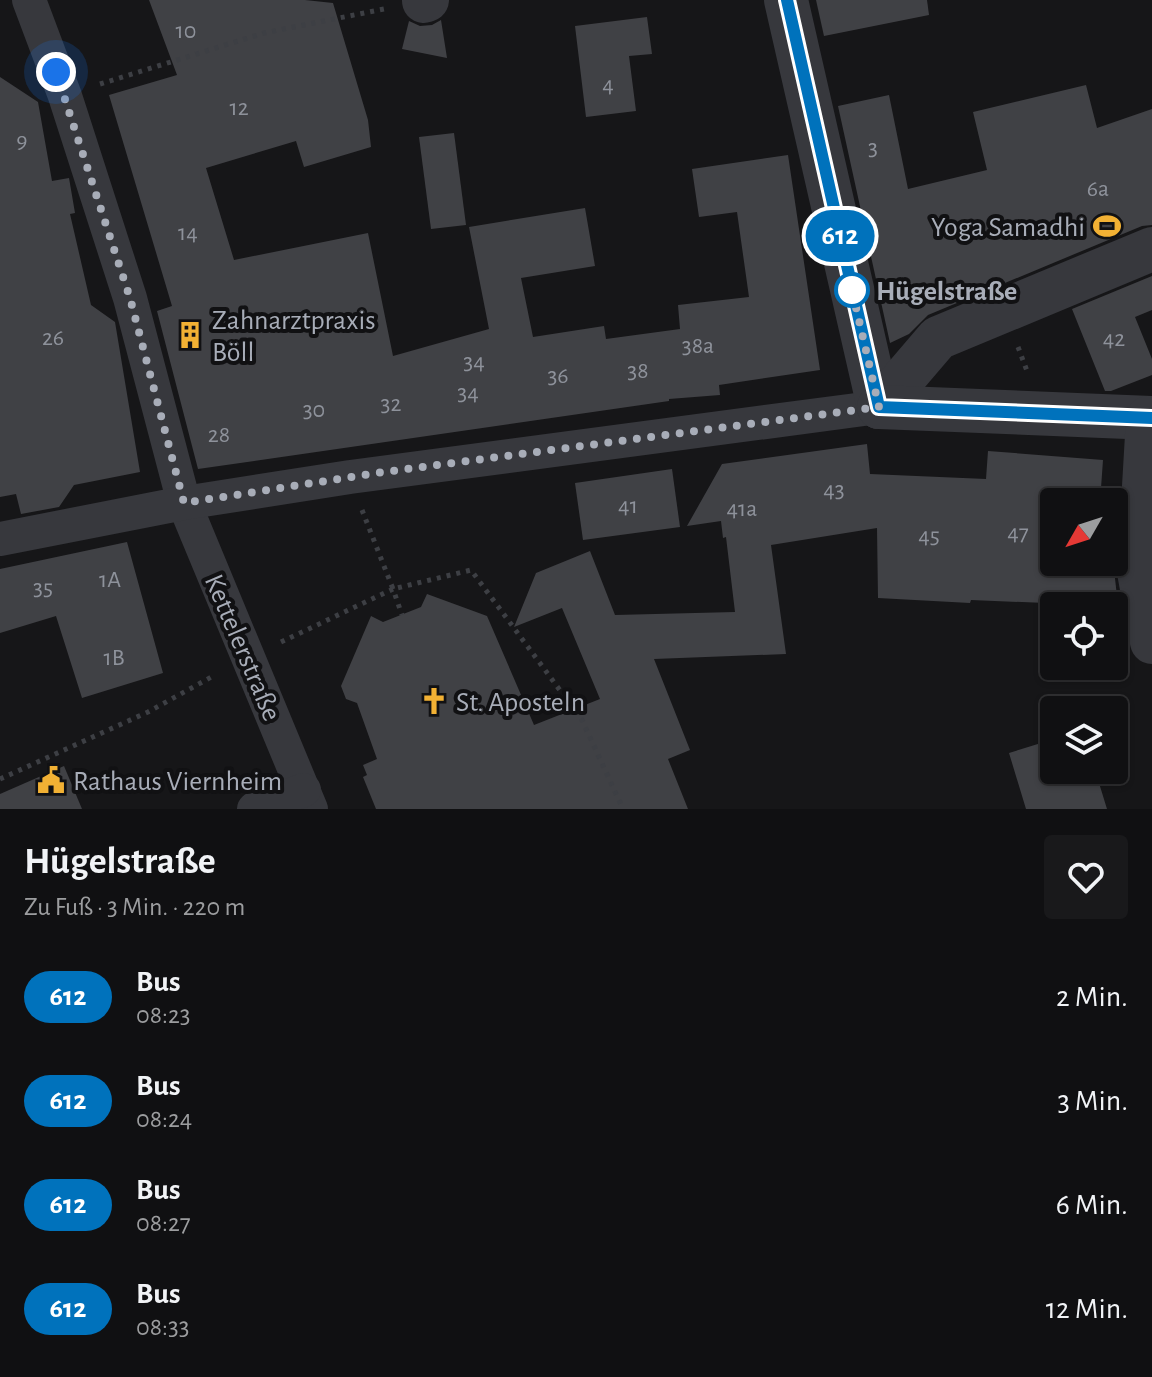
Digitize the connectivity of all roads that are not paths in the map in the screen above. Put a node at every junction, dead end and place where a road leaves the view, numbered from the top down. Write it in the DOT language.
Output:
graph roads {
  1 [pos="29,0"];
  2 [pos="786,0"];
  3 [pos="1152,249"];
  4 [pos="879,407"];
  5 [pos="1150,418"];
  6 [pos="184,503"];
  7 [pos="0,539"];
  8 [pos="1152,642"];
  9 [pos="307,800"];
  10 [pos="254,809"];
  1 -- 6 [label="street, Kettelerstraße"];
  2 -- 4 [label="street"];
  3 -- 4 [label="street"];
  4 -- 5 [label="street"];
  4 -- 6 [label="street"];
  5 -- 8 [label="street"];
  6 -- 7 [label="street"];
  6 -- 9 [label="street, Kettelerstraße"];
  9 -- 10 [label="street, Kettelerstraße"];
}
